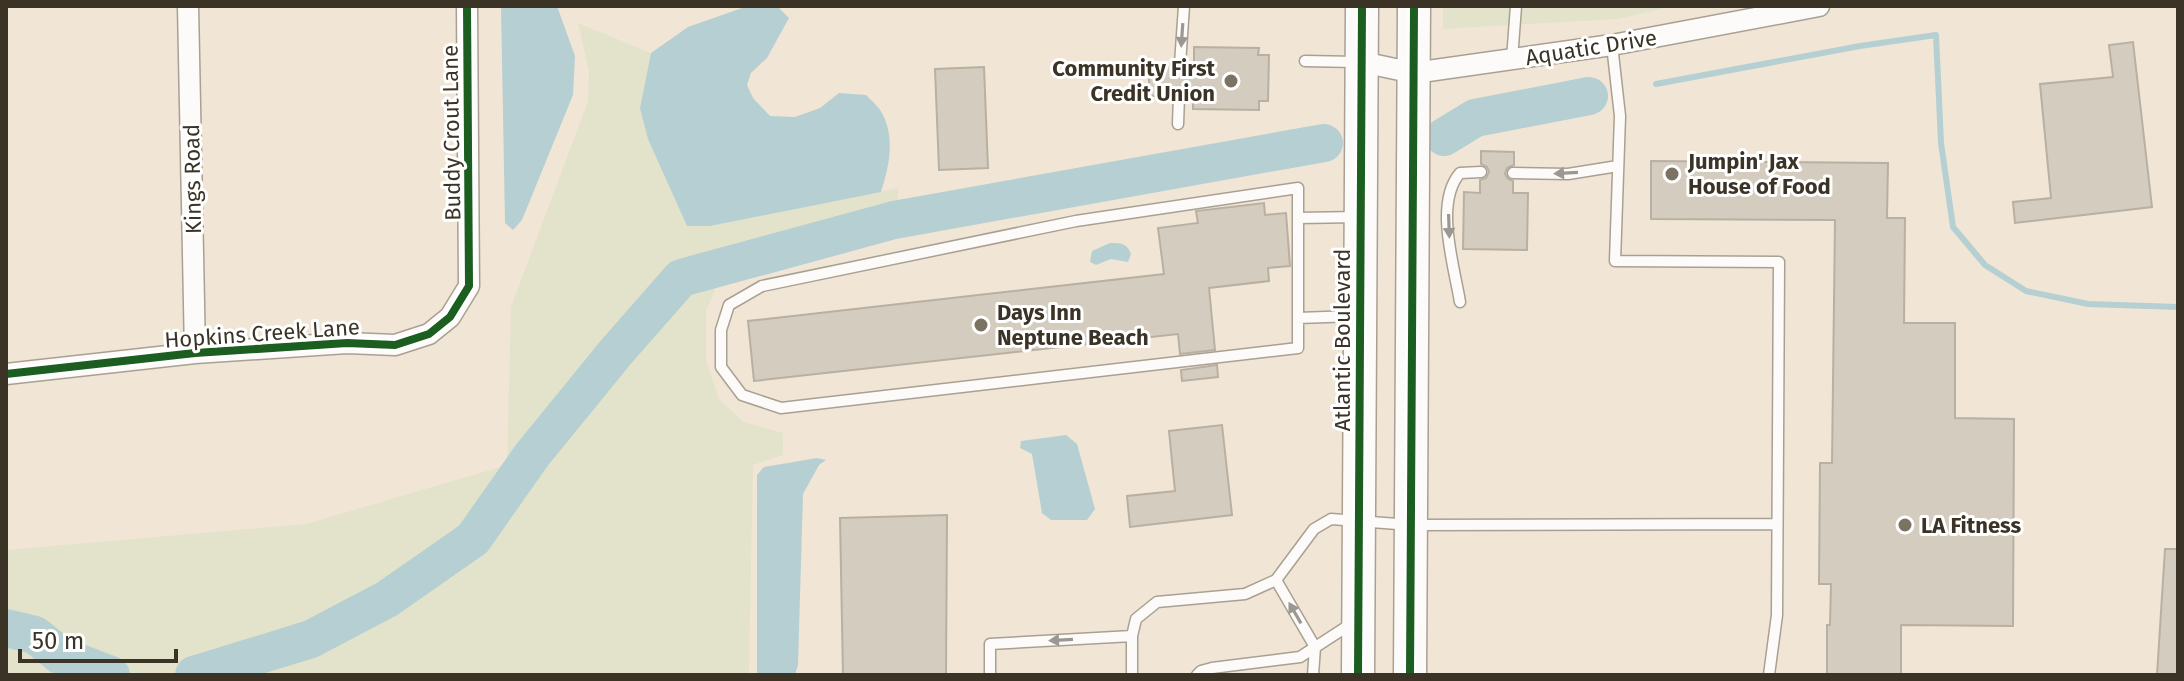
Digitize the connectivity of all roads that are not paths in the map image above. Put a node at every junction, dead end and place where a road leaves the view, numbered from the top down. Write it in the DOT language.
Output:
graph roads {
  1 [pos="188,6"];
  2 [pos="467,6"];
  3 [pos="1184,6"];
  4 [pos="1362,6"];
  5 [pos="1414,6"];
  6 [pos="1516,6"];
  7 [pos="1819,6"];
  8 [pos="1612,45"];
  9 [pos="1512,59"];
  10 [pos="1305,61"];
  11 [pos="1362,62"];
  12 [pos="1180,64"];
  13 [pos="1414,73"];
  14 [pos="1179,96"];
  15 [pos="1178,124"];
  16 [pos="1618,166"];
  17 [pos="1481,172"];
  18 [pos="1513,173"];
  19 [pos="1361,217"];
  20 [pos="1298,218"];
  21 [pos="471,259"];
  22 [pos="1460,302"];
  23 [pos="1360,315"];
  24 [pos="1298,318"];
  25 [pos="195,353"];
  26 [pos="6,374"];
  27 [pos="1360,520"];
  28 [pos="1777,524"];
  29 [pos="1411,525"];
  30 [pos="1276,580"];
  31 [pos="1359,619"];
  32 [pos="1132,636"];
  33 [pos="1315,647"];
  34 [pos="990,675"];
  35 [pos="1132,675"];
  36 [pos="1197,675"];
  37 [pos="1313,675"];
  38 [pos="1358,675"];
  39 [pos="1410,675"];
  40 [pos="1769,675"];
  1 -- 25 [label="street, Kings Road"];
  2 -- 21 [label="street, Buddy Crout Lane"];
  3 -- 12 [label="lane, one-way"];
  4 -- 11 [label="highway, Atlantic Boulevard"];
  5 -- 13 [label="highway"];
  6 -- 9 [label="lane"];
  7 -- 8 [label="street, Aquatic Drive"];
  8 -- 9 [label="street, Aquatic Drive"];
  8 -- 16 [label="lane"];
  9 -- 13 [label="street, Aquatic Drive"];
  10 -- 11 [label="lane"];
  11 -- 13 [label="street, Aquatic Drive"];
  11 -- 19 [label="highway, Atlantic Boulevard"];
  13 -- 29 [label="highway"];
  14 -- 15 [label="lane"];
  16 -- 18 [label="lane, one-way"];
  16 -- 28 [label="lane"];
  17 -- 22 [label="lane, one-way"];
  19 -- 20 [label="lane"];
  19 -- 23 [label="highway, Atlantic Boulevard"];
  20 -- 24 [label="lane"];
  20 -- 24 [label="lane"];
  21 -- 25 [label="street, Hopkins Creek Lane"];
  23 -- 24 [label="lane"];
  23 -- 27 [label="highway, Atlantic Boulevard"];
  25 -- 26 [label="street, Hopkins Creek Lane"];
  27 -- 29 [label="lane"];
  27 -- 30 [label="lane"];
  27 -- 31 [label="highway, Atlantic Boulevard"];
  28 -- 29 [label="lane"];
  28 -- 40 [label="lane"];
  29 -- 39 [label="highway"];
  30 -- 32 [label="lane"];
  33 -- 30 [label="lane, one-way"];
  31 -- 33 [label="lane"];
  31 -- 38 [label="highway, Atlantic Boulevard"];
  32 -- 34 [label="lane, one-way"];
  32 -- 35 [label="lane"];
  33 -- 36 [label="lane"];
  33 -- 37 [label="lane"];
}
